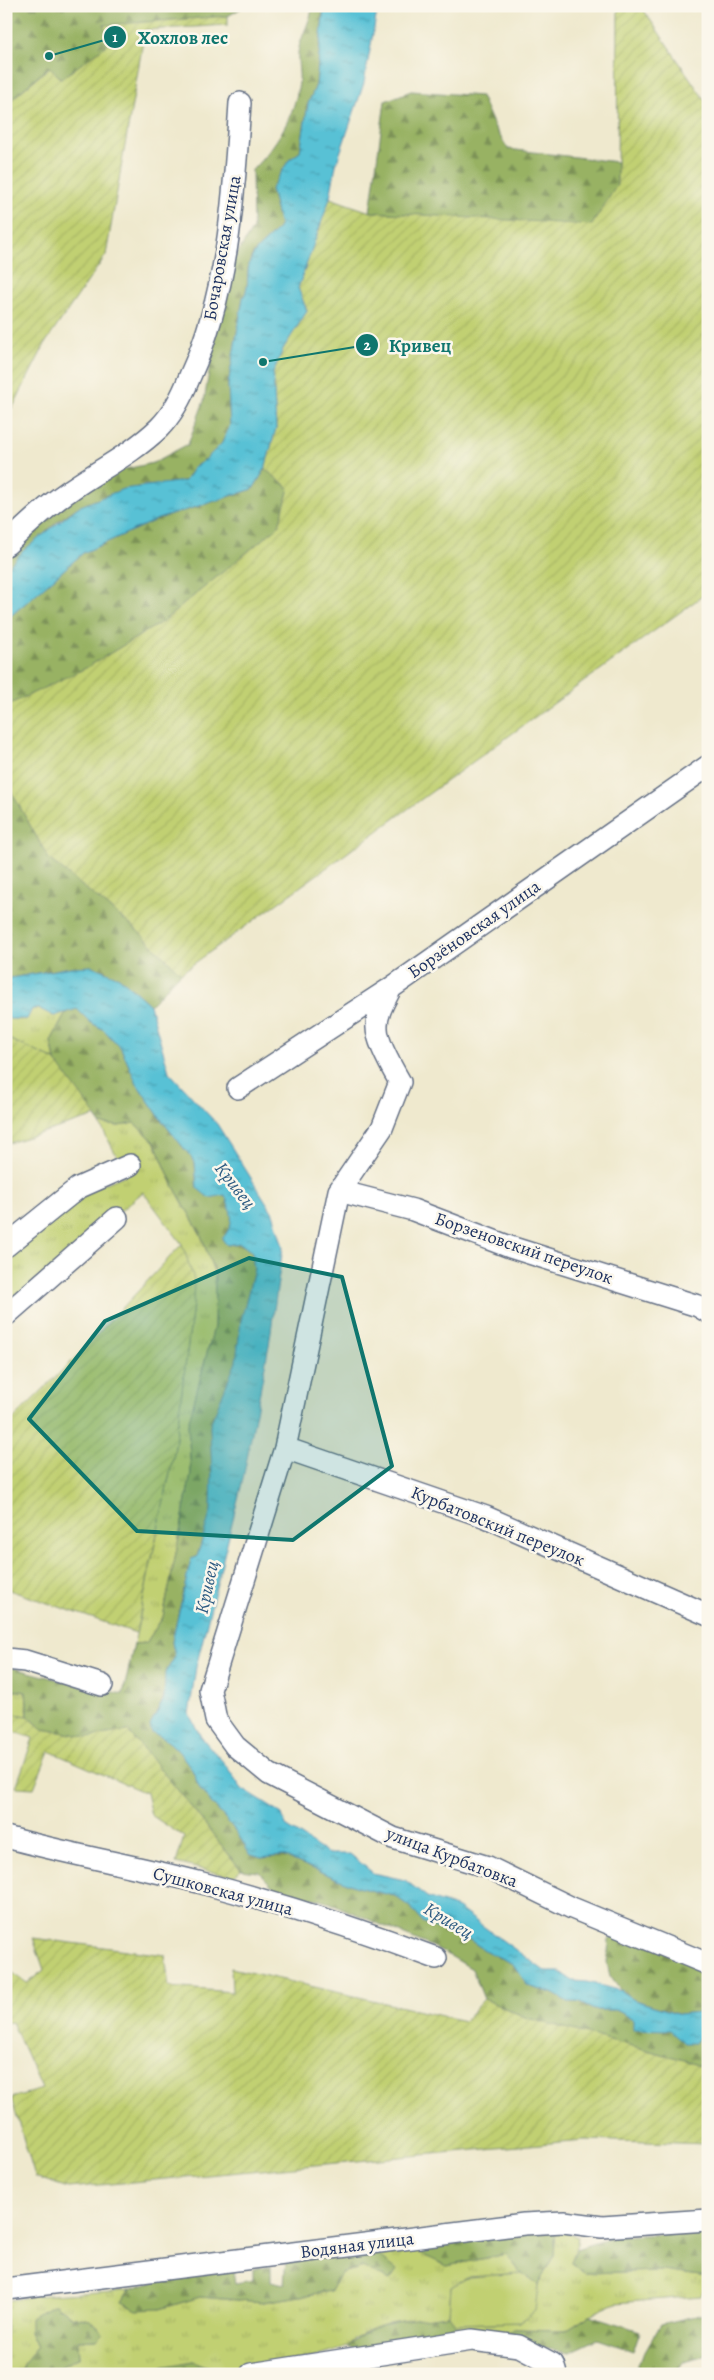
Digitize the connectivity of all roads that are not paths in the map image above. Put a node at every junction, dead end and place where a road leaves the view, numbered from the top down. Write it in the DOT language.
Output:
graph roads {
  1 [pos="240,103"];
  2 [pos="6,545"];
  3 [pos="708,766"];
  4 [pos="391,988"];
  5 [pos="238,1088"];
  6 [pos="130,1165"];
  7 [pos="339,1191"];
  8 [pos="117,1218"];
  9 [pos="6,1246"];
  10 [pos="705,1304"];
  11 [pos="6,1315"];
  12 [pos="285,1448"];
  13 [pos="708,1615"];
  14 [pos="6,1659"];
  15 [pos="102,1685"];
  16 [pos="6,1837"];
  17 [pos="436,1958"];
  18 [pos="708,1964"];
  19 [pos="708,2220"];
  20 [pos="6,2289"];
  21 [pos="554,2369"];
  22 [pos="251,2374"];
  1 -- 2 [label="street, Бочаровская улица"];
  3 -- 4 [label="street, Борзёновская улица"];
  4 -- 5 [label="street, Борзёновская улица"];
  4 -- 7 [label="street"];
  6 -- 9 [label="street"];
  7 -- 10 [label="street, Борзеновский переулок"];
  7 -- 12 [label="street"];
  8 -- 11 [label="street"];
  12 -- 13 [label="street, Курбатовский переулок"];
  12 -- 18 [label="street, улица Курбатовка"];
  14 -- 15 [label="street"];
  16 -- 17 [label="street, Сушковская улица"];
  19 -- 20 [label="street, Водяная улица"];
  21 -- 22 [label="street"];
}
